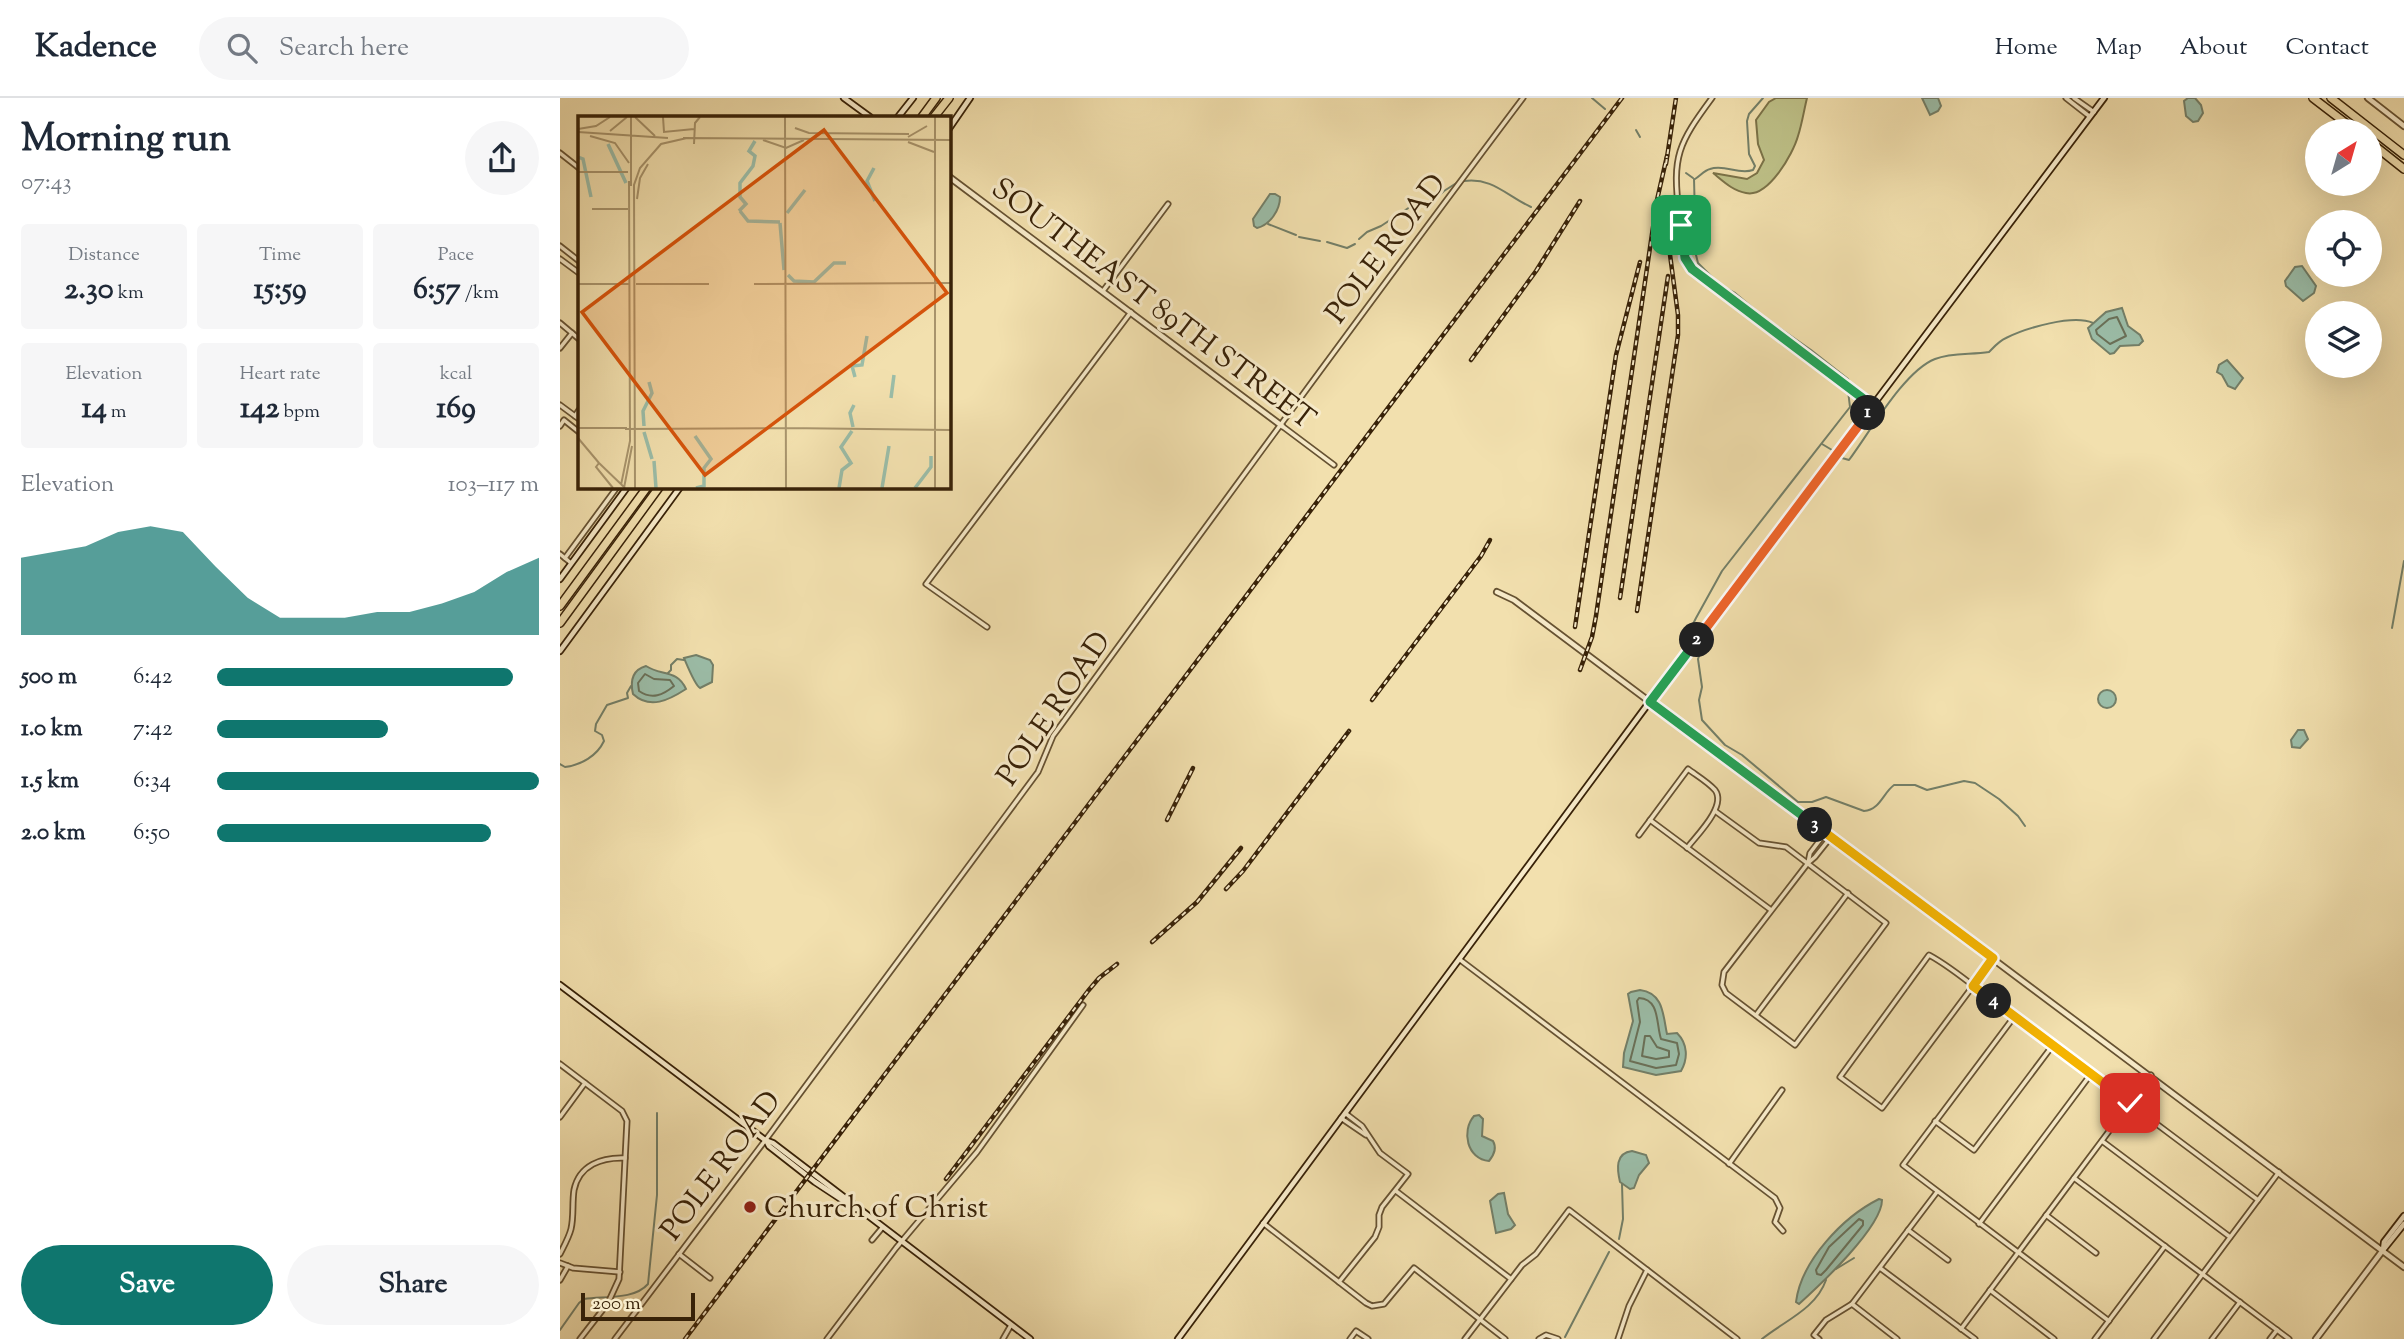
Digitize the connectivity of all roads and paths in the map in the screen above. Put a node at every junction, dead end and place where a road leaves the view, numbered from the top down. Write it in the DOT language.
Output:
graph roads {
  1 [pos="844,98"];
  2 [pos="913,98"];
  3 [pos="936,98"];
  4 [pos="949,98"];
  5 [pos="970,98"];
  6 [pos="1523,98"];
  7 [pos="1712,98"];
  8 [pos="2067,98"];
  9 [pos="2074,98"];
  10 [pos="2104,98"];
  11 [pos="2311,98"];
  12 [pos="2331,98"];
  13 [pos="2338,98"];
  14 [pos="2368,98"];
  15 [pos="2092,115"];
  16 [pos="869,116"];
  17 [pos="900,116"];
  18 [pos="923,116"];
  19 [pos="935,116"];
  20 [pos="2341,119"];
  21 [pos="2358,119"];
  22 [pos="2358,119"];
  23 [pos="2404,126"];
  24 [pos="950,127"];
  25 [pos="2382,138"];
  26 [pos="2382,152"];
  27 [pos="560,153"];
  28 [pos="2404,155"];
  29 [pos="578,166"];
  30 [pos="2404,169"];
  31 [pos="950,177"];
  32 [pos="1168,204"];
  33 [pos="560,246"];
  34 [pos="560,259"];
  35 [pos="578,260"];
  36 [pos="578,273"];
  37 [pos="1103,290"];
  38 [pos="1130,312"];
  39 [pos="560,323"];
  40 [pos="572,333"];
  41 [pos="578,338"];
  42 [pos="560,348"];
  43 [pos="560,405"];
  44 [pos="1873,406"];
  45 [pos="577,418"];
  46 [pos="560,426"];
  47 [pos="1282,426"];
  48 [pos="578,431"];
  49 [pos="1334,465"];
  50 [pos="617,488"];
  51 [pos="627,488"];
  52 [pos="647,488"];
  53 [pos="659,488"];
  54 [pos="680,488"];
  55 [pos="560,554"];
  56 [pos="565,558"];
  57 [pos="571,563"];
  58 [pos="560,579"];
  59 [pos="1497,592"];
  60 [pos="560,606"];
  61 [pos="560,622"];
  62 [pos="987,627"];
  63 [pos="560,652"];
  64 [pos="1650,702"];
  65 [pos="1715,811"];
  66 [pos="1650,820"];
  67 [pos="1826,832"];
  68 [pos="1639,835"];
  69 [pos="1831,836"];
  70 [pos="1687,848"];
  71 [pos="1808,863"];
  72 [pos="1848,893"];
  73 [pos="1771,910"];
  74 [pos="1993,958"];
  75 [pos="1459,959"];
  76 [pos="560,985"];
  77 [pos="1973,986"];
  78 [pos="1083,1005"];
  79 [pos="1756,1015"];
  80 [pos="2014,1016"];
  81 [pos="2053,1045"];
  82 [pos="560,1064"];
  83 [pos="2091,1074"];
  84 [pos="2151,1075"];
  85 [pos="585,1083"];
  86 [pos="1782,1090"];
  87 [pos="2130,1103"];
  88 [pos="1343,1115"];
  89 [pos="560,1117"];
  90 [pos="1935,1121"];
  91 [pos="765,1140"];
  92 [pos="2102,1140"];
  93 [pos="625,1158"];
  94 [pos="1729,1164"];
  95 [pos="2279,1172"];
  96 [pos="2074,1178"];
  97 [pos="1396,1191"];
  98 [pos="1937,1192"];
  99 [pos="2258,1200"];
  100 [pos="2046,1216"];
  101 [pos="2404,1216"];
  102 [pos="1264,1223"];
  103 [pos="1979,1224"];
  104 [pos="2404,1224"];
  105 [pos="882,1228"];
  106 [pos="1908,1230"];
  107 [pos="1783,1231"];
  108 [pos="2230,1237"];
  109 [pos="872,1241"];
  110 [pos="902,1242"];
  111 [pos="2165,1246"];
  112 [pos="2383,1250"];
  113 [pos="2018,1253"];
  114 [pos="2096,1253"];
  115 [pos="560,1254"];
  116 [pos="679,1254"];
  117 [pos="1948,1260"];
  118 [pos="560,1263"];
  119 [pos="568,1266"];
  120 [pos="2404,1267"];
  121 [pos="1880,1268"];
  122 [pos="1647,1270"];
  123 [pos="620,1272"];
  124 [pos="2202,1274"];
  125 [pos="710,1278"];
  126 [pos="1511,1279"];
  127 [pos="560,1280"];
  128 [pos="1339,1282"];
  129 [pos="1990,1290"];
  130 [pos="2240,1302"];
  131 [pos="1852,1304"];
  132 [pos="1480,1320"];
  133 [pos="2109,1321"];
  134 [pos="1011,1325"];
  135 [pos="1961,1329"];
  136 [pos="2277,1330"];
  137 [pos="1180,1338"];
  138 [pos="580,1339"];
  139 [pos="615,1339"];
  140 [pos="827,1339"];
  141 [pos="1003,1339"];
  142 [pos="1030,1339"];
  143 [pos="1350,1339"];
  144 [pos="1368,1339"];
  145 [pos="1465,1339"];
  146 [pos="1505,1339"];
  147 [pos="1539,1339"];
  148 [pos="1558,1339"];
  149 [pos="1618,1339"];
  150 [pos="1737,1339"];
  151 [pos="1819,1339"];
  152 [pos="1897,1339"];
  153 [pos="1975,1339"];
  154 [pos="2054,1339"];
  155 [pos="2095,1339"];
  156 [pos="2154,1339"];
  157 [pos="2212,1339"];
  158 [pos="2270,1339"];
  159 [pos="2289,1339"];
  160 [pos="2316,1339"];
  1 -- 16 [label="main road"];
  2 -- 17 [label="main road"];
  3 -- 18 [label="highway"];
  4 -- 19 [label="highway"];
  5 -- 24 [label="main road"];
  6 -- 47 [label="street, POLE ROAD"];
  7 -- 44 [label="street"];
  8 -- 15 [label="street"];
  9 -- 15 [label="street"];
  10 -- 15 [label="main road"];
  11 -- 20 [label="highway"];
  12 -- 21 [label="highway"];
  13 -- 22 [label="highway"];
  14 -- 23 [label="main road"];
  15 -- 44 [label="main road"];
  25 -- 28 [label="highway"];
  26 -- 30 [label="highway"];
  27 -- 29 [label="street"];
  31 -- 37 [label="main road, SOUTHEAST 89TH STREET"];
  32 -- 37 [label="street"];
  33 -- 35 [label="street"];
  34 -- 36 [label="street"];
  37 -- 38 [label="main road, SOUTHEAST 89TH STREET"];
  38 -- 47 [label="main road, SOUTHEAST 89TH STREET"];
  38 -- 62 [label="street"];
  39 -- 40 [label="street"];
  40 -- 41 [label="street"];
  40 -- 42 [label="street"];
  43 -- 45 [label="street"];
  44 -- 64 [label="main road"];
  46 -- 48 [label="street"];
  47 -- 49 [label="street, SOUTHEAST 89TH STREET"];
  47 -- 91 [label="street, POLE ROAD"];
  50 -- 56 [label="street"];
  51 -- 57 [label="main road"];
  52 -- 60 [label="highway"];
  53 -- 61 [label="highway"];
  54 -- 63 [label="main road"];
  55 -- 56 [label="street"];
  56 -- 57 [label="street"];
  57 -- 58 [label="main road"];
  59 -- 64 [label="main road"];
  64 -- 67 [label="main road"];
  64 -- 75 [label="main road"];
  65 -- 66 [label="street"];
  65 -- 70 [label="street"];
  65 -- 71 [label="street"];
  66 -- 68 [label="street"];
  66 -- 70 [label="street"];
  67 -- 69 [label="main road"];
  67 -- 71 [label="street"];
  69 -- 71 [label="street"];
  69 -- 74 [label="main road"];
  70 -- 73 [label="street"];
  71 -- 72 [label="street"];
  71 -- 73 [label="street"];
  72 -- 79 [label="street"];
  72 -- 79 [label="street"];
  73 -- 79 [label="street"];
  74 -- 77 [label="street"];
  74 -- 84 [label="main road"];
  75 -- 88 [label="main road"];
  75 -- 94 [label="street"];
  76 -- 91 [label="main road"];
  77 -- 77 [label="street"];
  77 -- 80 [label="street"];
  78 -- 110 [label="street"];
  80 -- 81 [label="street"];
  80 -- 90 [label="street"];
  81 -- 83 [label="street"];
  81 -- 90 [label="street"];
  82 -- 85 [label="street"];
  83 -- 87 [label="street"];
  83 -- 103 [label="street"];
  84 -- 87 [label="street"];
  84 -- 95 [label="main road"];
  85 -- 89 [label="street"];
  85 -- 93 [label="street"];
  86 -- 94 [label="street"];
  87 -- 92 [label="street"];
  87 -- 99 [label="street"];
  88 -- 97 [label="street"];
  88 -- 102 [label="main road"];
  90 -- 98 [label="street"];
  91 -- 105 [label="main road"];
  91 -- 116 [label="street, POLE ROAD"];
  92 -- 96 [label="street"];
  92 -- 108 [label="street"];
  93 -- 115 [label="street"];
  93 -- 123 [label="street"];
  94 -- 107 [label="street"];
  95 -- 99 [label="street"];
  95 -- 112 [label="main road"];
  96 -- 100 [label="street"];
  96 -- 111 [label="street"];
  97 -- 126 [label="street"];
  97 -- 128 [label="street"];
  98 -- 103 [label="street"];
  98 -- 106 [label="street"];
  99 -- 108 [label="street"];
  100 -- 113 [label="street"];
  100 -- 114 [label="street"];
  101 -- 112 [label="main road"];
  102 -- 128 [label="street"];
  102 -- 137 [label="main road"];
  103 -- 113 [label="street"];
  104 -- 112 [label="main road"];
  105 -- 109 [label="street"];
  105 -- 110 [label="main road"];
  106 -- 117 [label="street"];
  106 -- 121 [label="street"];
  108 -- 124 [label="street"];
  110 -- 134 [label="main road"];
  110 -- 140 [label="street"];
  111 -- 124 [label="street"];
  111 -- 133 [label="street"];
  112 -- 120 [label="main road"];
  112 -- 160 [label="main road"];
  113 -- 129 [label="street"];
  113 -- 133 [label="street"];
  116 -- 125 [label="street"];
  116 -- 139 [label="street, POLE ROAD"];
  118 -- 119 [label="street"];
  119 -- 123 [label="street"];
  119 -- 127 [label="street"];
  121 -- 131 [label="street"];
  121 -- 135 [label="street"];
  122 -- 126 [label="street"];
  122 -- 149 [label="street"];
  122 -- 150 [label="street"];
  123 -- 138 [label="street"];
  124 -- 130 [label="street"];
  124 -- 156 [label="street"];
  126 -- 132 [label="street"];
  128 -- 132 [label="street"];
  129 -- 135 [label="street"];
  129 -- 154 [label="street"];
  130 -- 136 [label="street"];
  130 -- 157 [label="street"];
  131 -- 151 [label="street"];
  131 -- 152 [label="street"];
  132 -- 145 [label="street"];
  132 -- 146 [label="street"];
  133 -- 155 [label="street"];
  134 -- 141 [label="street"];
  134 -- 142 [label="main road"];
  135 -- 153 [label="street"];
  136 -- 158 [label="street"];
  136 -- 159 [label="street"];
  143 -- 144 [label="street"];
  147 -- 148 [label="street"];
}
